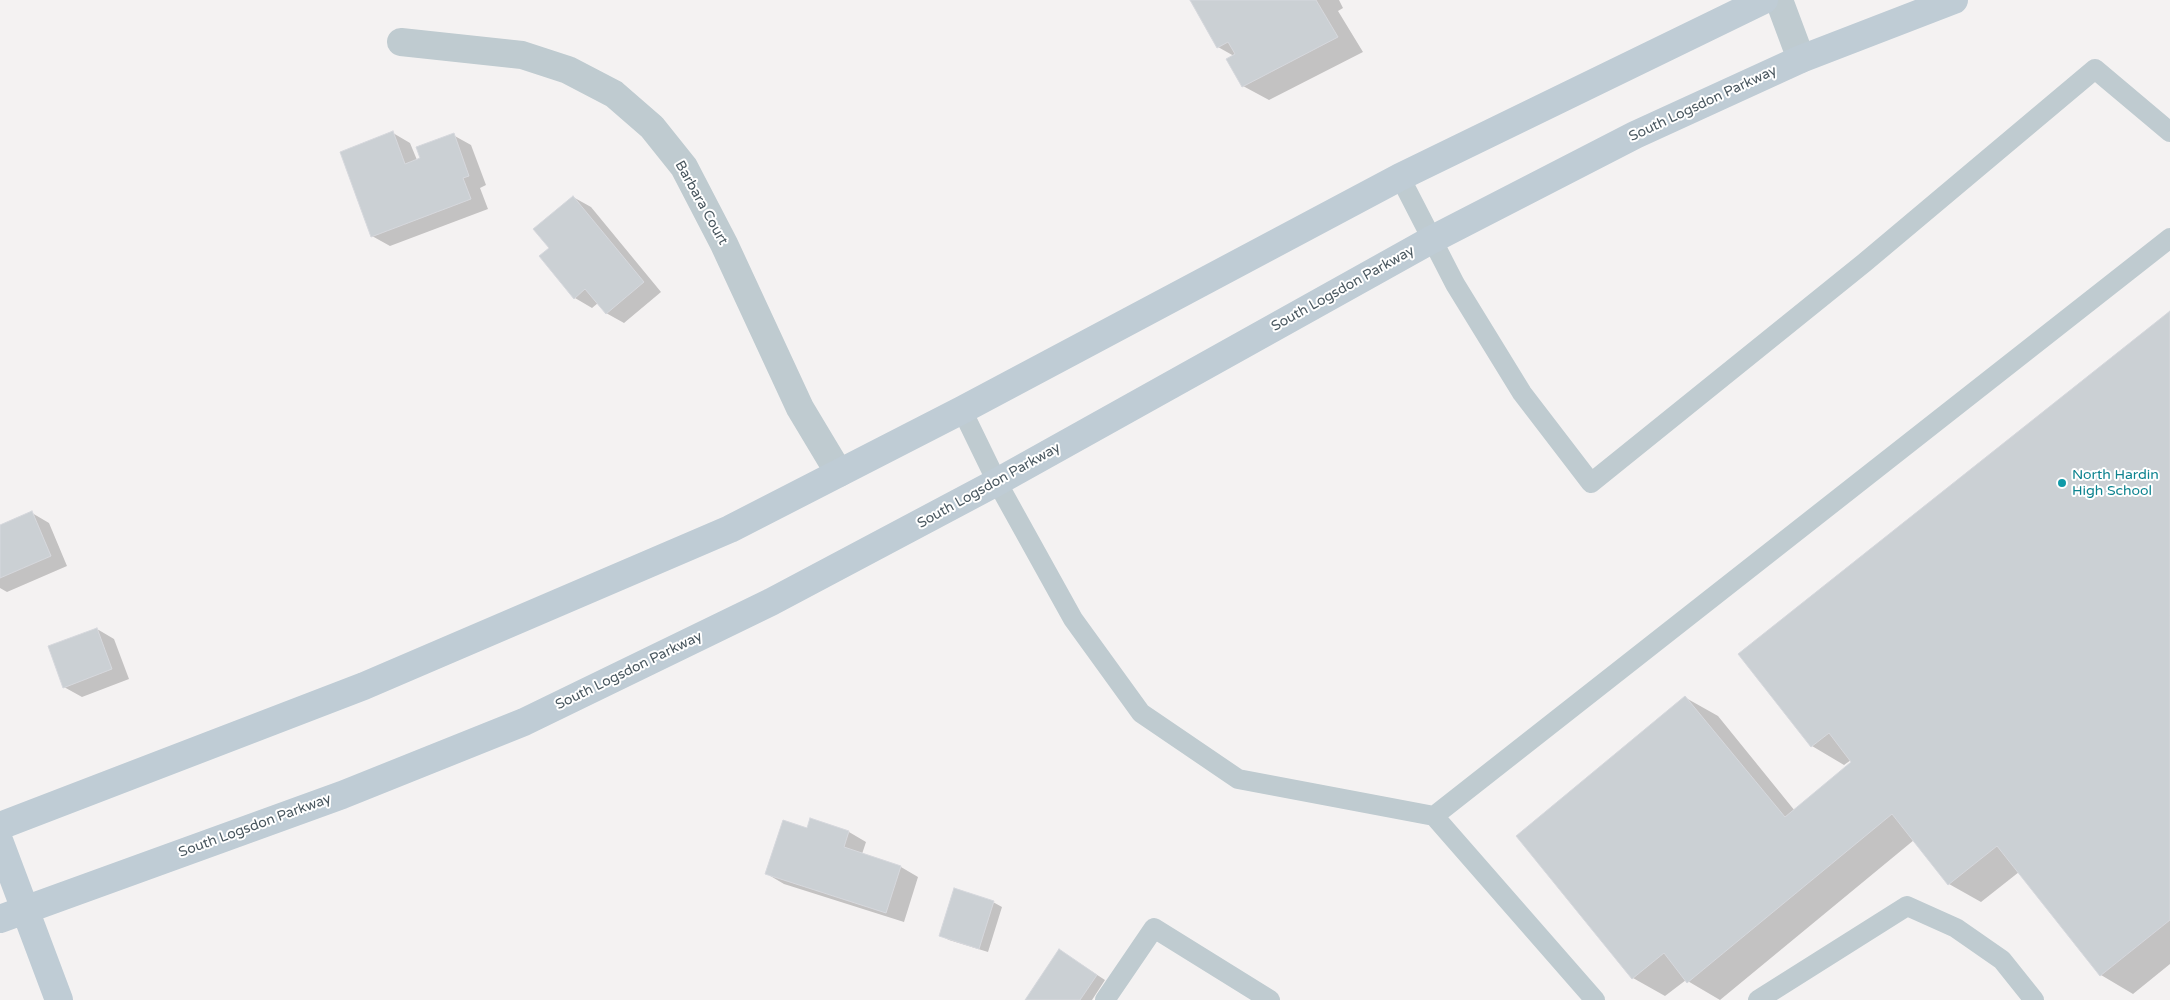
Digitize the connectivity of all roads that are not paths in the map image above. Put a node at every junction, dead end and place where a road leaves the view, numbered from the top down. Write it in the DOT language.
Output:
graph roads {
  1 [pos="1764,0"];
  2 [pos="1779,0"];
  3 [pos="1954,0"];
  4 [pos="401,42"];
  5 [pos="1801,59"];
  6 [pos="2170,132"];
  7 [pos="1400,177"];
  8 [pos="2170,238"];
  9 [pos="1430,240"];
  10 [pos="962,410"];
  11 [pos="839,474"];
  12 [pos="997,482"];
  13 [pos="1434,816"];
  14 [pos="0,826"];
  15 [pos="0,844"];
  16 [pos="26,909"];
  17 [pos="0,919"];
  18 [pos="58,1000"];
  19 [pos="1104,1000"];
  20 [pos="1270,1000"];
  21 [pos="1595,1000"];
  22 [pos="1758,1000"];
  23 [pos="2034,1000"];
  1 -- 7 [label="main road"];
  2 -- 5 [label="street"];
  3 -- 5 [label="main road, South Logsdon Parkway"];
  4 -- 11 [label="street, Barbara Court"];
  5 -- 9 [label="main road, South Logsdon Parkway"];
  6 -- 9 [label="lane"];
  7 -- 9 [label="lane"];
  7 -- 10 [label="main road"];
  8 -- 13 [label="lane"];
  9 -- 12 [label="main road, South Logsdon Parkway"];
  10 -- 11 [label="main road"];
  10 -- 12 [label="lane"];
  11 -- 14 [label="main road"];
  12 -- 13 [label="lane"];
  12 -- 16 [label="main road, South Logsdon Parkway"];
  13 -- 21 [label="lane"];
  15 -- 16 [label="main road"];
  16 -- 17 [label="main road, South Logsdon Parkway"];
  16 -- 18 [label="main road"];
  19 -- 20 [label="lane"];
  22 -- 23 [label="lane"];
}
